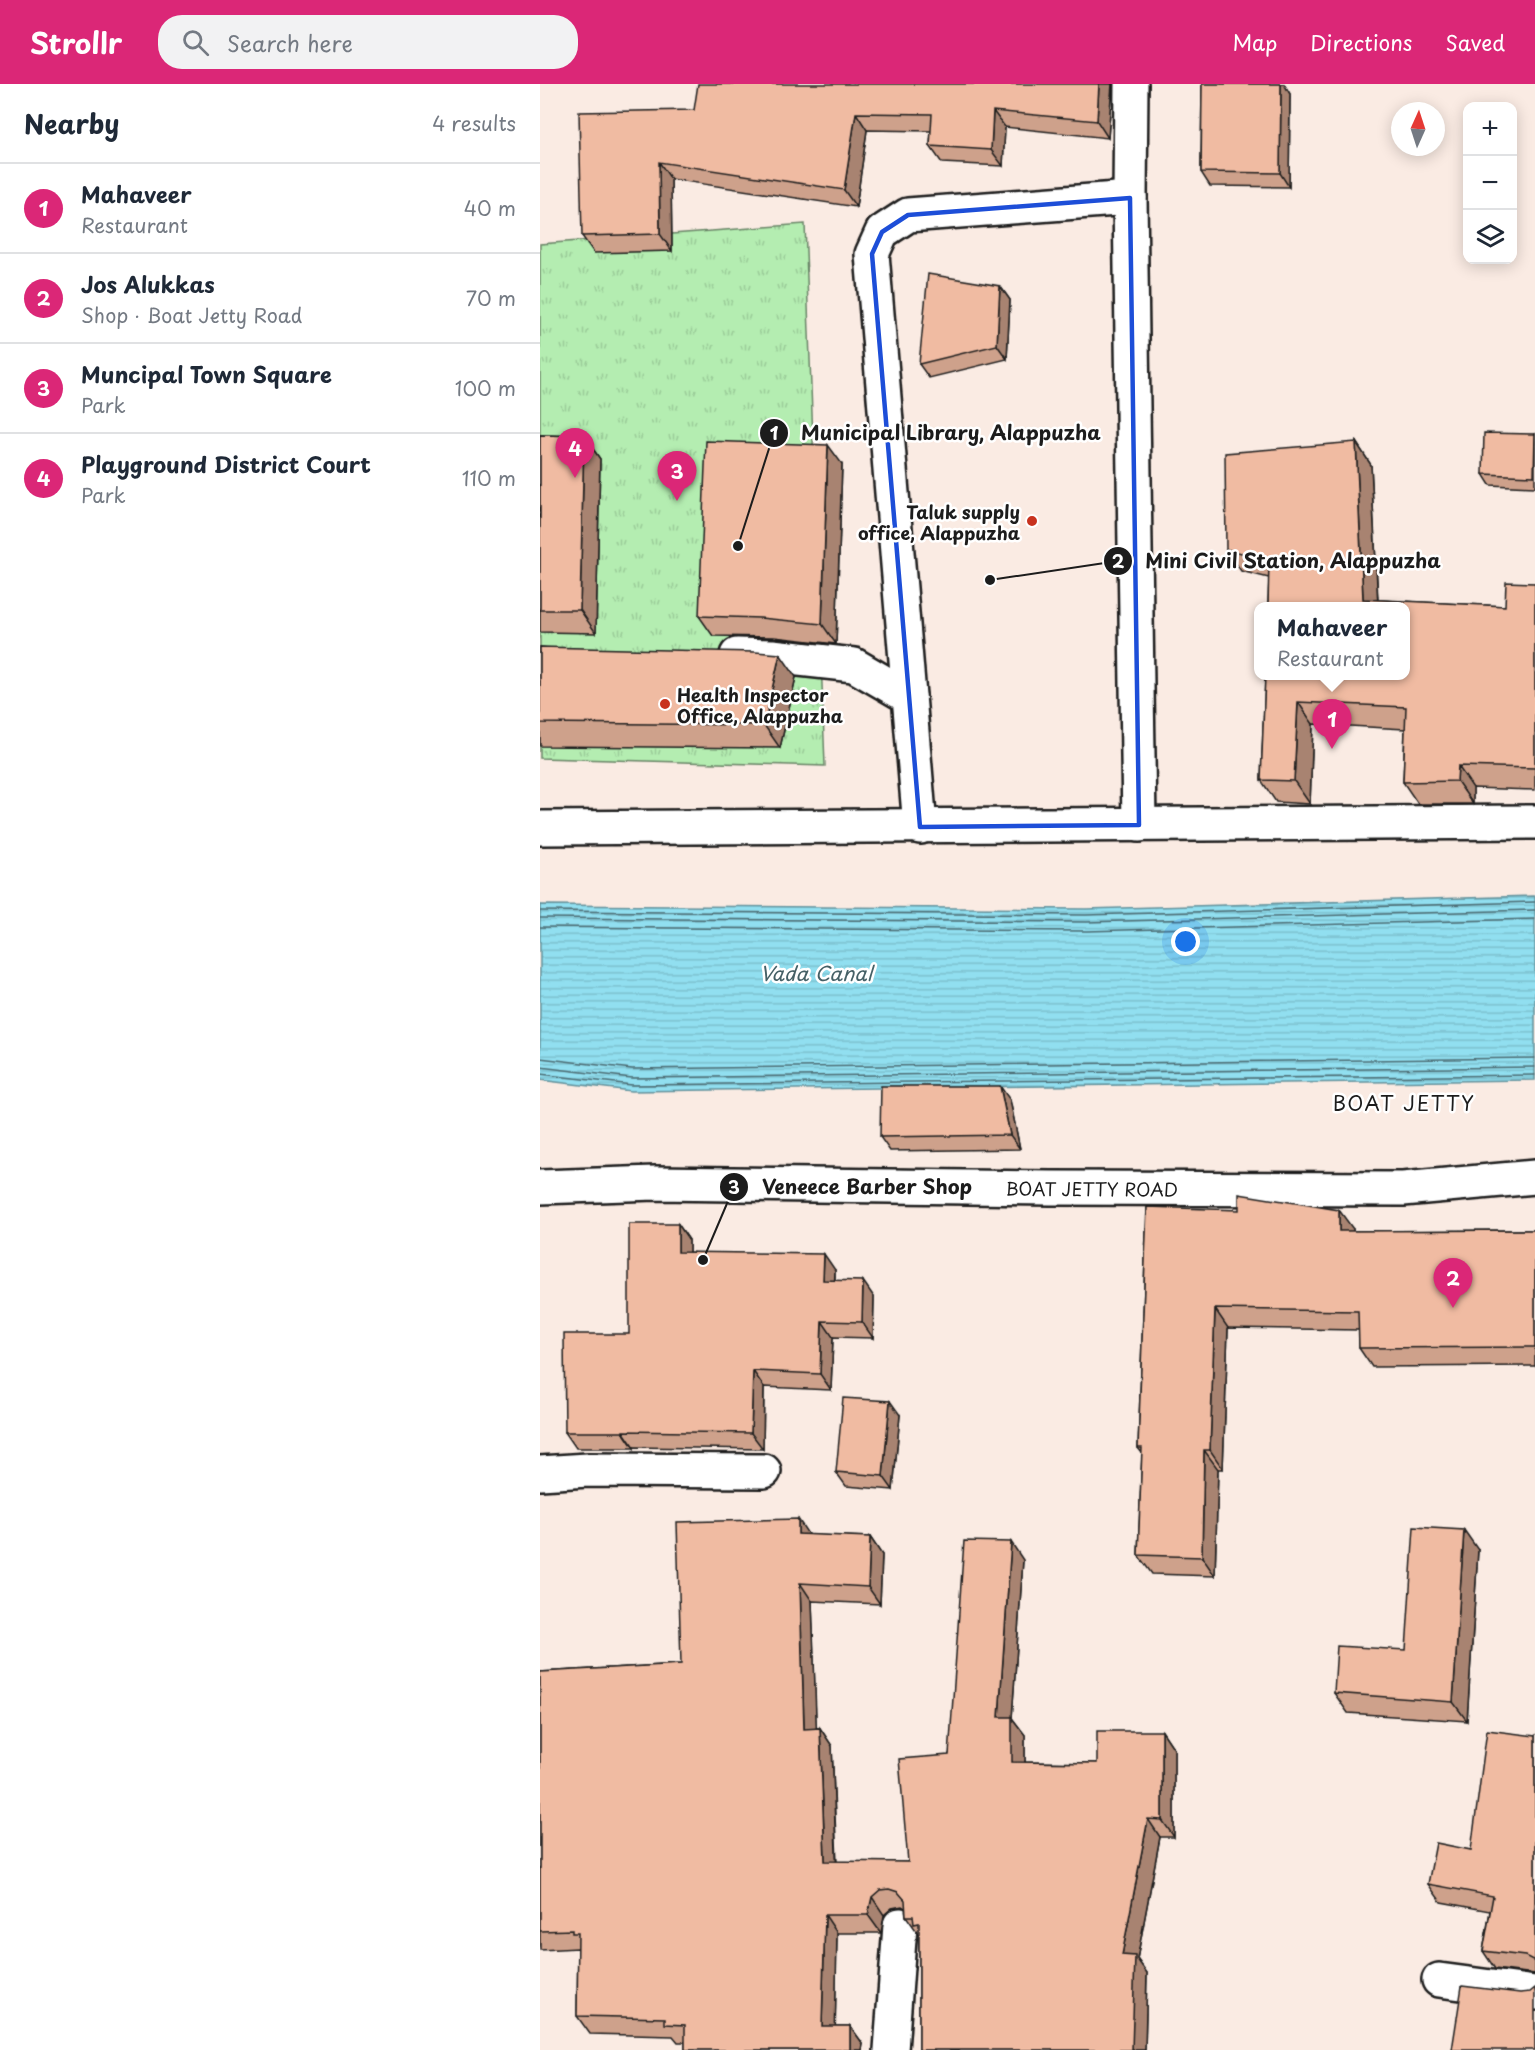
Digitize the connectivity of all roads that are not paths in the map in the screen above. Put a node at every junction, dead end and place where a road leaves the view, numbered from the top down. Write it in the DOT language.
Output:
graph roads {
  1 [pos="1131,84"];
  2 [pos="1130,198"];
  3 [pos="702,655"];
  4 [pos="909,697"];
  5 [pos="1535,822"];
  6 [pos="1139,825"];
  7 [pos="920,827"];
  8 [pos="540,828"];
  9 [pos="1535,1178"];
  10 [pos="540,1187"];
  11 [pos="764,1472"];
  12 [pos="540,1473"];
  13 [pos="900,1925"];
  14 [pos="1438,1980"];
  15 [pos="1535,1993"];
  16 [pos="891,2050"];
  1 -- 2 [label="street"];
  2 -- 4 [label="street"];
  2 -- 6 [label="street"];
  3 -- 4 [label="street"];
  4 -- 7 [label="street"];
  5 -- 6 [label="street"];
  6 -- 7 [label="street"];
  7 -- 8 [label="street"];
  9 -- 10 [label="street, BOAT JETTY ROAD"];
  11 -- 12 [label="street"];
  13 -- 16 [label="street"];
  14 -- 15 [label="street"];
}
